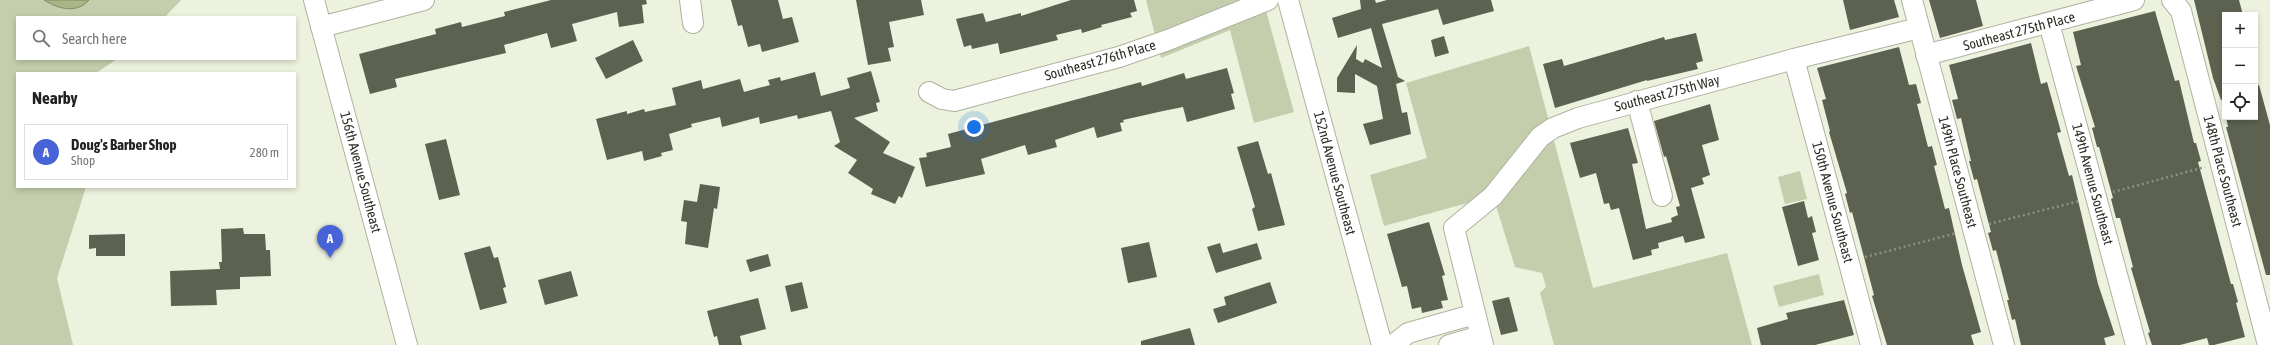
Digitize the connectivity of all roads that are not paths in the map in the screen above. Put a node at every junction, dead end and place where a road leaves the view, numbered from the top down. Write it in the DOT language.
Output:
graph roads {
  1 [pos="314,0"];
  2 [pos="424,0"];
  3 [pos="690,0"];
  4 [pos="1268,0"];
  5 [pos="1288,0"];
  6 [pos="1912,0"];
  7 [pos="2134,0"];
  8 [pos="2172,0"];
  9 [pos="2049,23"];
  10 [pos="693,24"];
  11 [pos="321,27"];
  12 [pos="1919,28"];
  13 [pos="1926,55"];
  14 [pos="1794,59"];
  15 [pos="929,92"];
  16 [pos="1637,101"];
  17 [pos="1662,196"];
  18 [pos="1475,314"];
  19 [pos="1482,341"];
  20 [pos="407,345"];
  21 [pos="1382,345"];
  22 [pos="1393,345"];
  23 [pos="1449,345"];
  24 [pos="1871,345"];
  25 [pos="2004,345"];
  26 [pos="2136,345"];
  27 [pos="2268,345"];
  1 -- 11 [label="street, 156th Avenue Southeast"];
  2 -- 11 [label="street"];
  3 -- 10 [label="street"];
  4 -- 15 [label="street, Southeast 276th Place"];
  5 -- 21 [label="street, 152nd Avenue Southeast"];
  6 -- 12 [label="street, 149th Place Southeast"];
  7 -- 9 [label="street, Southeast 275th Place"];
  8 -- 27 [label="street, 148th Place Southeast"];
  9 -- 13 [label="street, Southeast 275th Place"];
  9 -- 26 [label="street, 149th Avenue Southeast"];
  11 -- 20 [label="street, 156th Avenue Southeast"];
  12 -- 13 [label="street, 149th Place Southeast"];
  12 -- 14 [label="street, Southeast 275th Way"];
  13 -- 25 [label="street, 149th Place Southeast"];
  14 -- 16 [label="street, Southeast 275th Way"];
  14 -- 24 [label="street, 150th Avenue Southeast"];
  16 -- 17 [label="street"];
  16 -- 18 [label="street, Southeast 275th Way"];
  18 -- 19 [label="street"];
  18 -- 22 [label="street"];
  19 -- 23 [label="street"];
}
